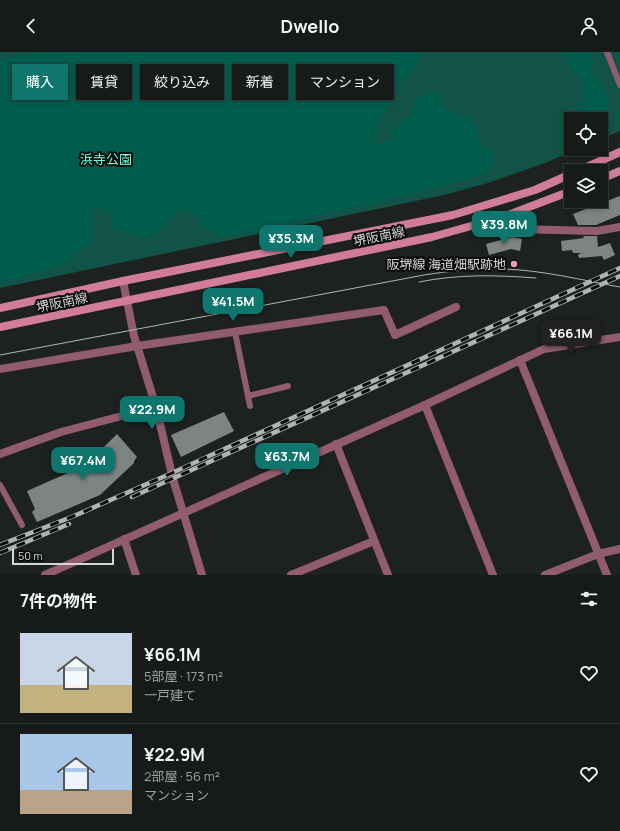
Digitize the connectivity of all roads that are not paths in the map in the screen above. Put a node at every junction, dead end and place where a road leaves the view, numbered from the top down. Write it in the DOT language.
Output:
graph roads {
  1 [pos="607,52"];
  2 [pos="620,86"];
  3 [pos="620,152"];
  4 [pos="593,164"];
  5 [pos="620,171"];
  6 [pos="608,176"];
  7 [pos="564,177"];
  8 [pos="564,194"];
  9 [pos="503,217"];
  10 [pos="620,227"];
  11 [pos="123,281"];
  12 [pos="127,300"];
  13 [pos="456,307"];
  14 [pos="0,308"];
  15 [pos="0,327"];
  16 [pos="235,332"];
  17 [pos="620,337"];
  18 [pos="137,346"];
  19 [pos="520,360"];
  20 [pos="0,369"];
  21 [pos="288,386"];
  22 [pos="248,396"];
  23 [pos="425,405"];
  24 [pos="250,406"];
  25 [pos="156,407"];
  26 [pos="336,444"];
  27 [pos="0,454"];
  28 [pos="1,489"];
  29 [pos="183,513"];
  30 [pos="22,525"];
  31 [pos="124,539"];
  32 [pos="374,541"];
  33 [pos="620,549"];
  34 [pos="598,554"];
  35 [pos="60,572"];
  36 [pos="45,575"];
  37 [pos="136,575"];
  38 [pos="202,575"];
  39 [pos="291,575"];
  40 [pos="388,575"];
  41 [pos="493,575"];
  42 [pos="545,575"];
  43 [pos="607,575"];
  1 -- 2 [label="lane"];
  3 -- 4 [label="main road"];
  5 -- 6 [label="main road"];
  7 -- 11 [label="main road, 堺阪南線"];
  8 -- 9 [label="main road, 堺阪南線"];
  9 -- 10 [label="street"];
  9 -- 12 [label="main road, 堺阪南線"];
  11 -- 12 [label="street"];
  11 -- 14 [label="main road, 堺阪南線"];
  12 -- 15 [label="main road, 堺阪南線"];
  12 -- 18 [label="street"];
  13 -- 16 [label="street"];
  16 -- 18 [label="street"];
  16 -- 22 [label="lane"];
  17 -- 19 [label="street"];
  18 -- 20 [label="street"];
  18 -- 25 [label="street"];
  19 -- 23 [label="street"];
  19 -- 34 [label="street"];
  21 -- 22 [label="lane"];
  22 -- 24 [label="lane"];
  23 -- 26 [label="street"];
  23 -- 41 [label="street"];
  25 -- 27 [label="street"];
  25 -- 29 [label="street"];
  26 -- 29 [label="street"];
  26 -- 32 [label="street"];
  28 -- 30 [label="lane"];
  29 -- 31 [label="street"];
  29 -- 38 [label="street"];
  31 -- 35 [label="street"];
  31 -- 37 [label="street"];
  32 -- 39 [label="street"];
  32 -- 40 [label="street"];
  33 -- 34 [label="street"];
  34 -- 42 [label="street"];
  34 -- 43 [label="street"];
  35 -- 36 [label="street"];
}
